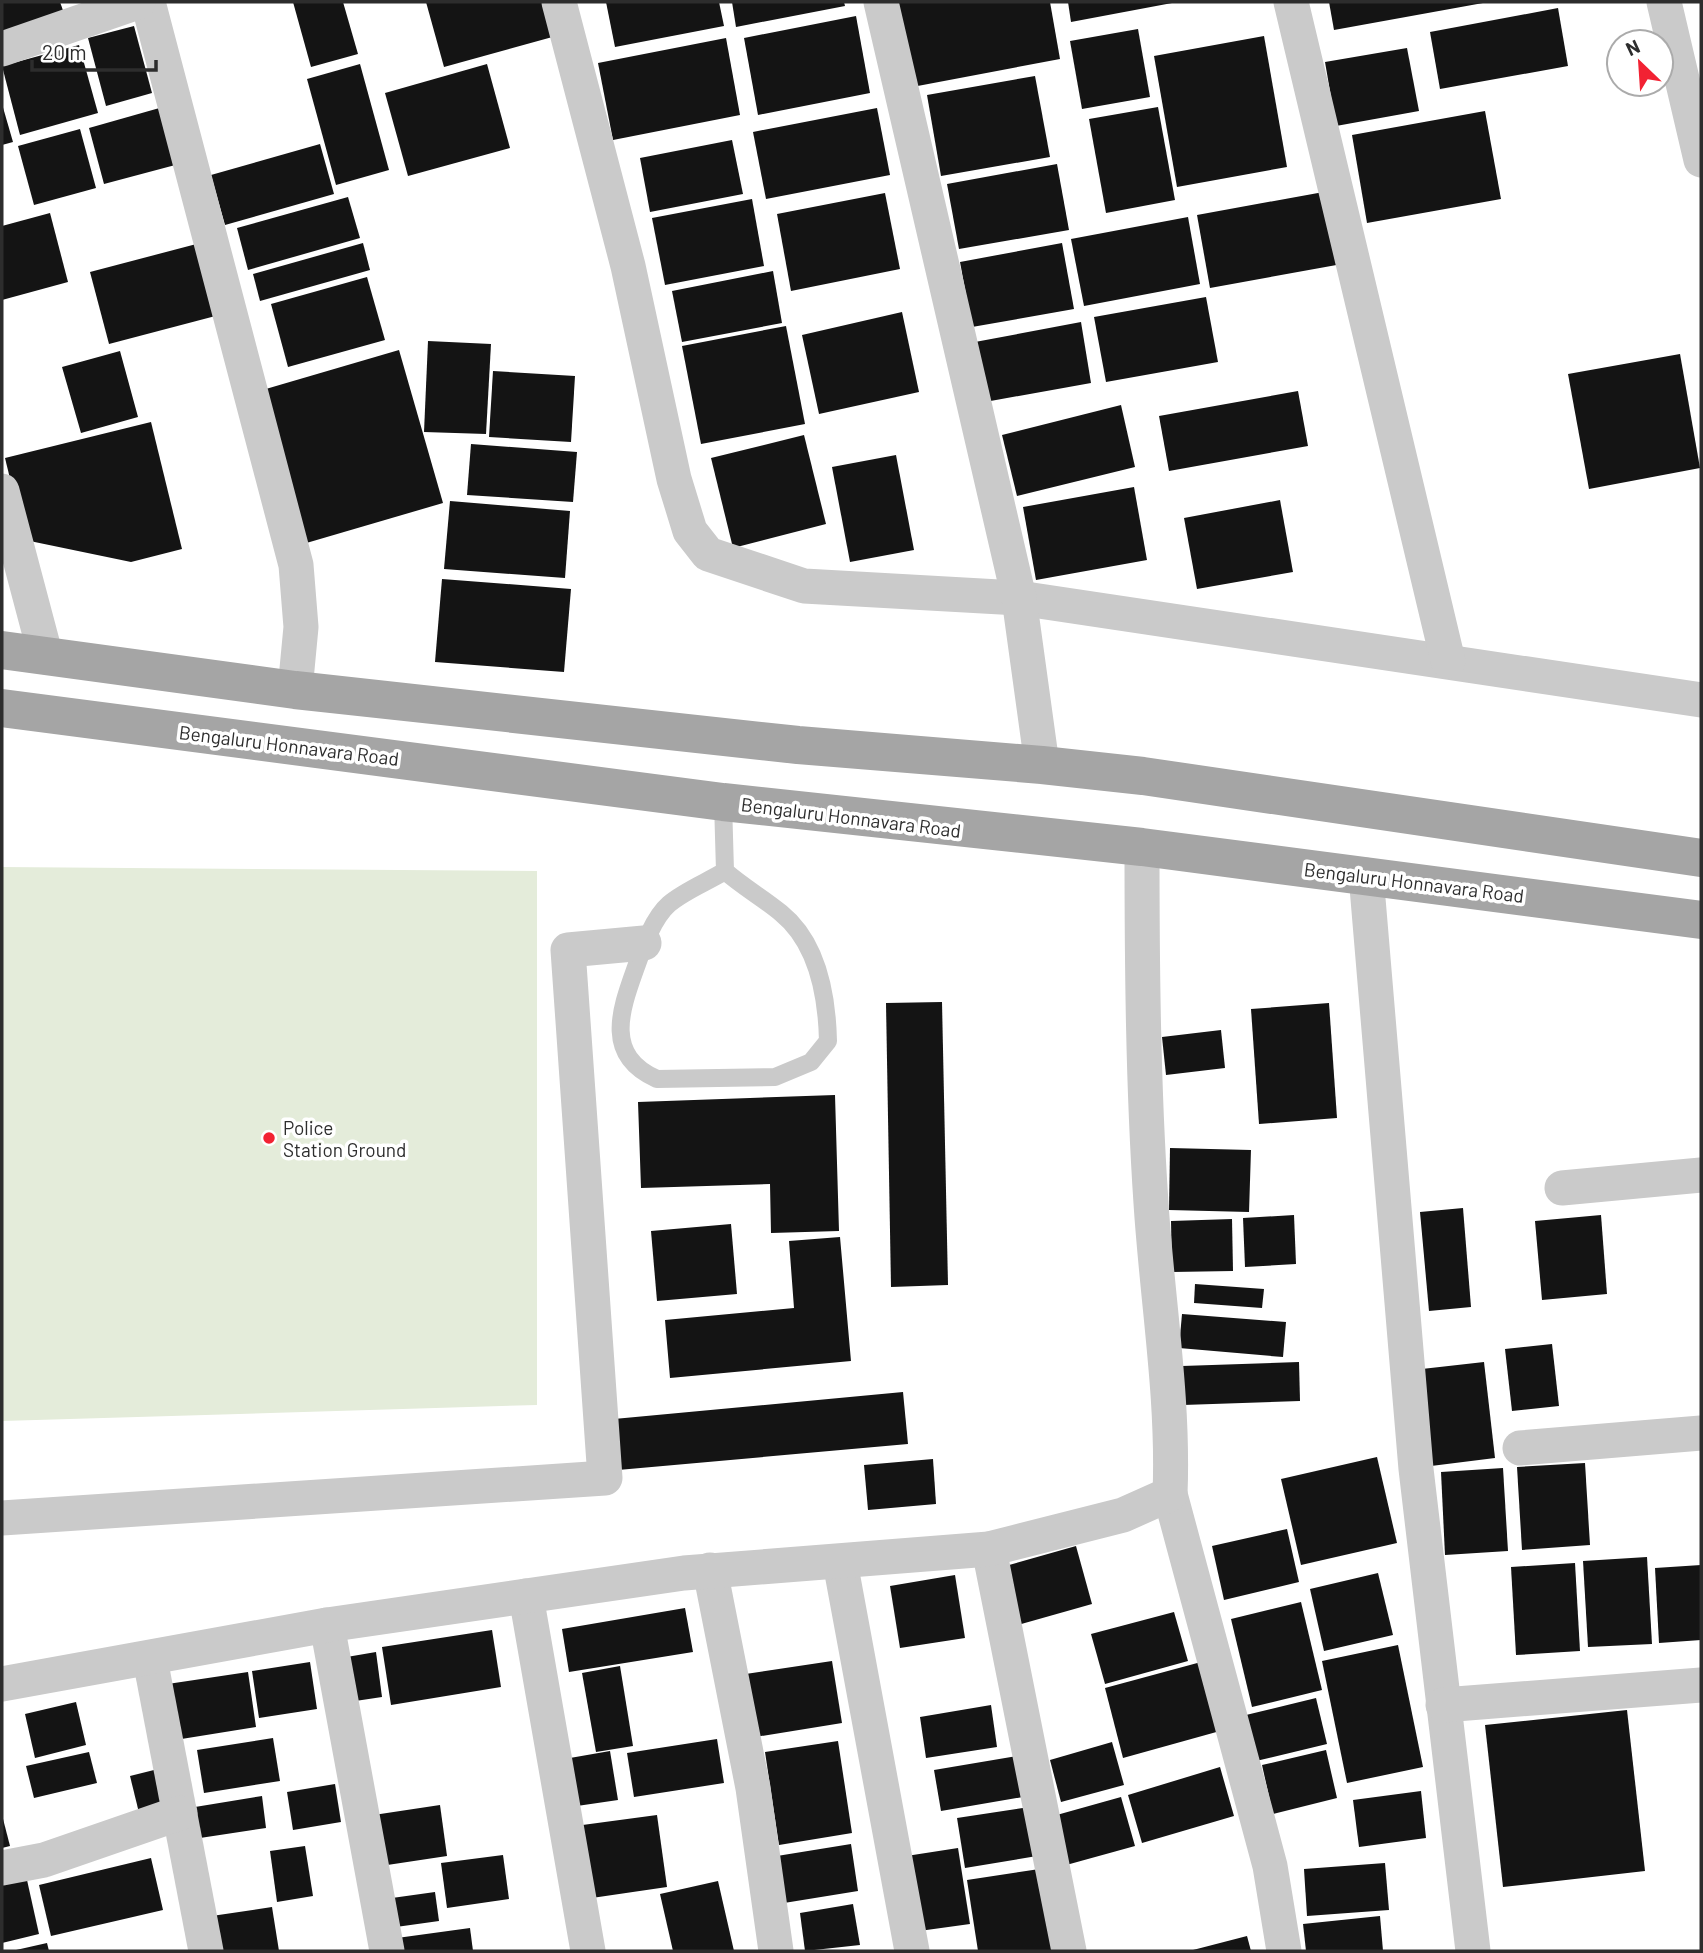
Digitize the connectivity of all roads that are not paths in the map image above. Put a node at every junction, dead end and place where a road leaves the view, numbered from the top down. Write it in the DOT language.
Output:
graph roads {
  1 [pos="138,2"];
  2 [pos="148,2"];
  3 [pos="559,2"];
  4 [pos="881,2"];
  5 [pos="1291,2"];
  6 [pos="1664,2"];
  7 [pos="2,49"];
  8 [pos="1701,160"];
  9 [pos="2,491"];
  10 [pos="1019,598"];
  11 [pos="2,650"];
  12 [pos="46,657"];
  13 [pos="1448,661"];
  14 [pos="295,690"];
  15 [pos="1701,700"];
  16 [pos="2,708"];
  17 [pos="1042,765"];
  18 [pos="723,802"];
  19 [pos="1142,847"];
  20 [pos="1701,858"];
  21 [pos="725,871"];
  22 [pos="1366,875"];
  23 [pos="1701,920"];
  24 [pos="644,943"];
  25 [pos="1701,1175"];
  26 [pos="1562,1188"];
  27 [pos="1701,1433"];
  28 [pos="1520,1448"];
  29 [pos="1170,1494"];
  30 [pos="2,1518"];
  31 [pos="989,1549"];
  32 [pos="840,1562"];
  33 [pos="710,1570"];
  34 [pos="526,1596"];
  35 [pos="327,1625"];
  36 [pos="150,1659"];
  37 [pos="2,1684"];
  38 [pos="1701,1685"];
  39 [pos="1443,1704"];
  40 [pos="180,1813"];
  41 [pos="2,1868"];
  42 [pos="206,1951"];
  43 [pos="387,1951"];
  44 [pos="588,1951"];
  45 [pos="776,1951"];
  46 [pos="912,1951"];
  47 [pos="1069,1951"];
  48 [pos="1284,1951"];
  49 [pos="1473,1951"];
  1 -- 7 [label="street"];
  2 -- 14 [label="street"];
  3 -- 10 [label="street"];
  4 -- 10 [label="street"];
  5 -- 13 [label="street"];
  6 -- 8 [label="street"];
  9 -- 12 [label="street"];
  10 -- 13 [label="street"];
  10 -- 17 [label="street"];
  11 -- 12 [label="main road"];
  12 -- 14 [label="main road"];
  13 -- 15 [label="street"];
  14 -- 17 [label="main road"];
  16 -- 18 [label="main road, Bengaluru Honnavara Road"];
  17 -- 20 [label="main road"];
  18 -- 19 [label="main road, Bengaluru Honnavara Road"];
  18 -- 21 [label="lane"];
  19 -- 22 [label="main road, Bengaluru Honnavara Road"];
  19 -- 29 [label="street"];
  21 -- 24 [label="lane"];
  21 -- 24 [label="lane"];
  22 -- 23 [label="main road, Bengaluru Honnavara Road"];
  22 -- 39 [label="street"];
  24 -- 30 [label="street"];
  25 -- 26 [label="street"];
  27 -- 28 [label="street"];
  29 -- 31 [label="street"];
  29 -- 48 [label="street"];
  31 -- 32 [label="street"];
  31 -- 47 [label="street"];
  32 -- 33 [label="street"];
  32 -- 46 [label="street"];
  33 -- 34 [label="street"];
  33 -- 45 [label="street"];
  34 -- 35 [label="street"];
  34 -- 44 [label="street"];
  35 -- 36 [label="street"];
  35 -- 43 [label="street"];
  36 -- 37 [label="street"];
  36 -- 40 [label="street"];
  38 -- 39 [label="street"];
  39 -- 49 [label="street"];
  40 -- 41 [label="street"];
  40 -- 42 [label="street"];
}
